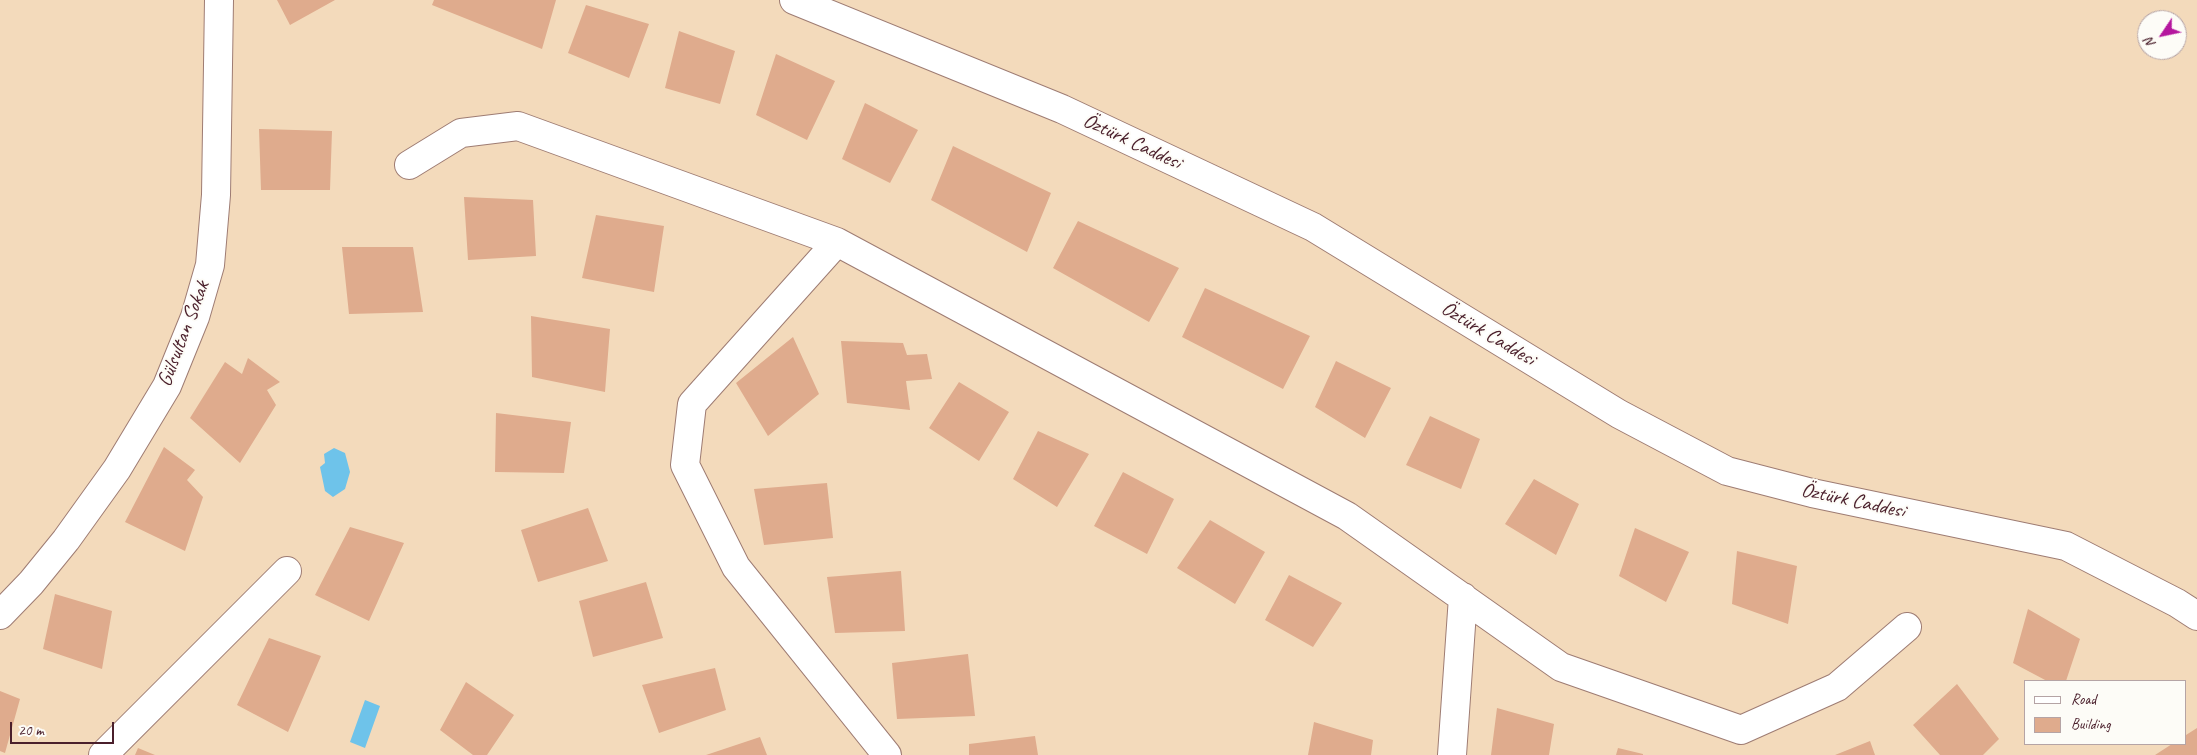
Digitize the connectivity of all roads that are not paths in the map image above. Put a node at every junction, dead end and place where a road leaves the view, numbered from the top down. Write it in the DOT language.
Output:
graph roads {
  1 [pos="219,0"];
  2 [pos="794,0"];
  3 [pos="409,166"];
  4 [pos="837,242"];
  5 [pos="287,571"];
  6 [pos="1462,597"];
  7 [pos="0,615"];
  8 [pos="2197,616"];
  9 [pos="1908,627"];
  10 [pos="103,755"];
  11 [pos="887,755"];
  12 [pos="1452,755"];
  1 -- 7 [label="street, Gülsultan Sokak"];
  2 -- 8 [label="street, Öztürk Caddesi"];
  3 -- 4 [label="street"];
  4 -- 6 [label="street"];
  4 -- 11 [label="street"];
  5 -- 10 [label="street"];
  6 -- 9 [label="street"];
  6 -- 12 [label="street"];
}
